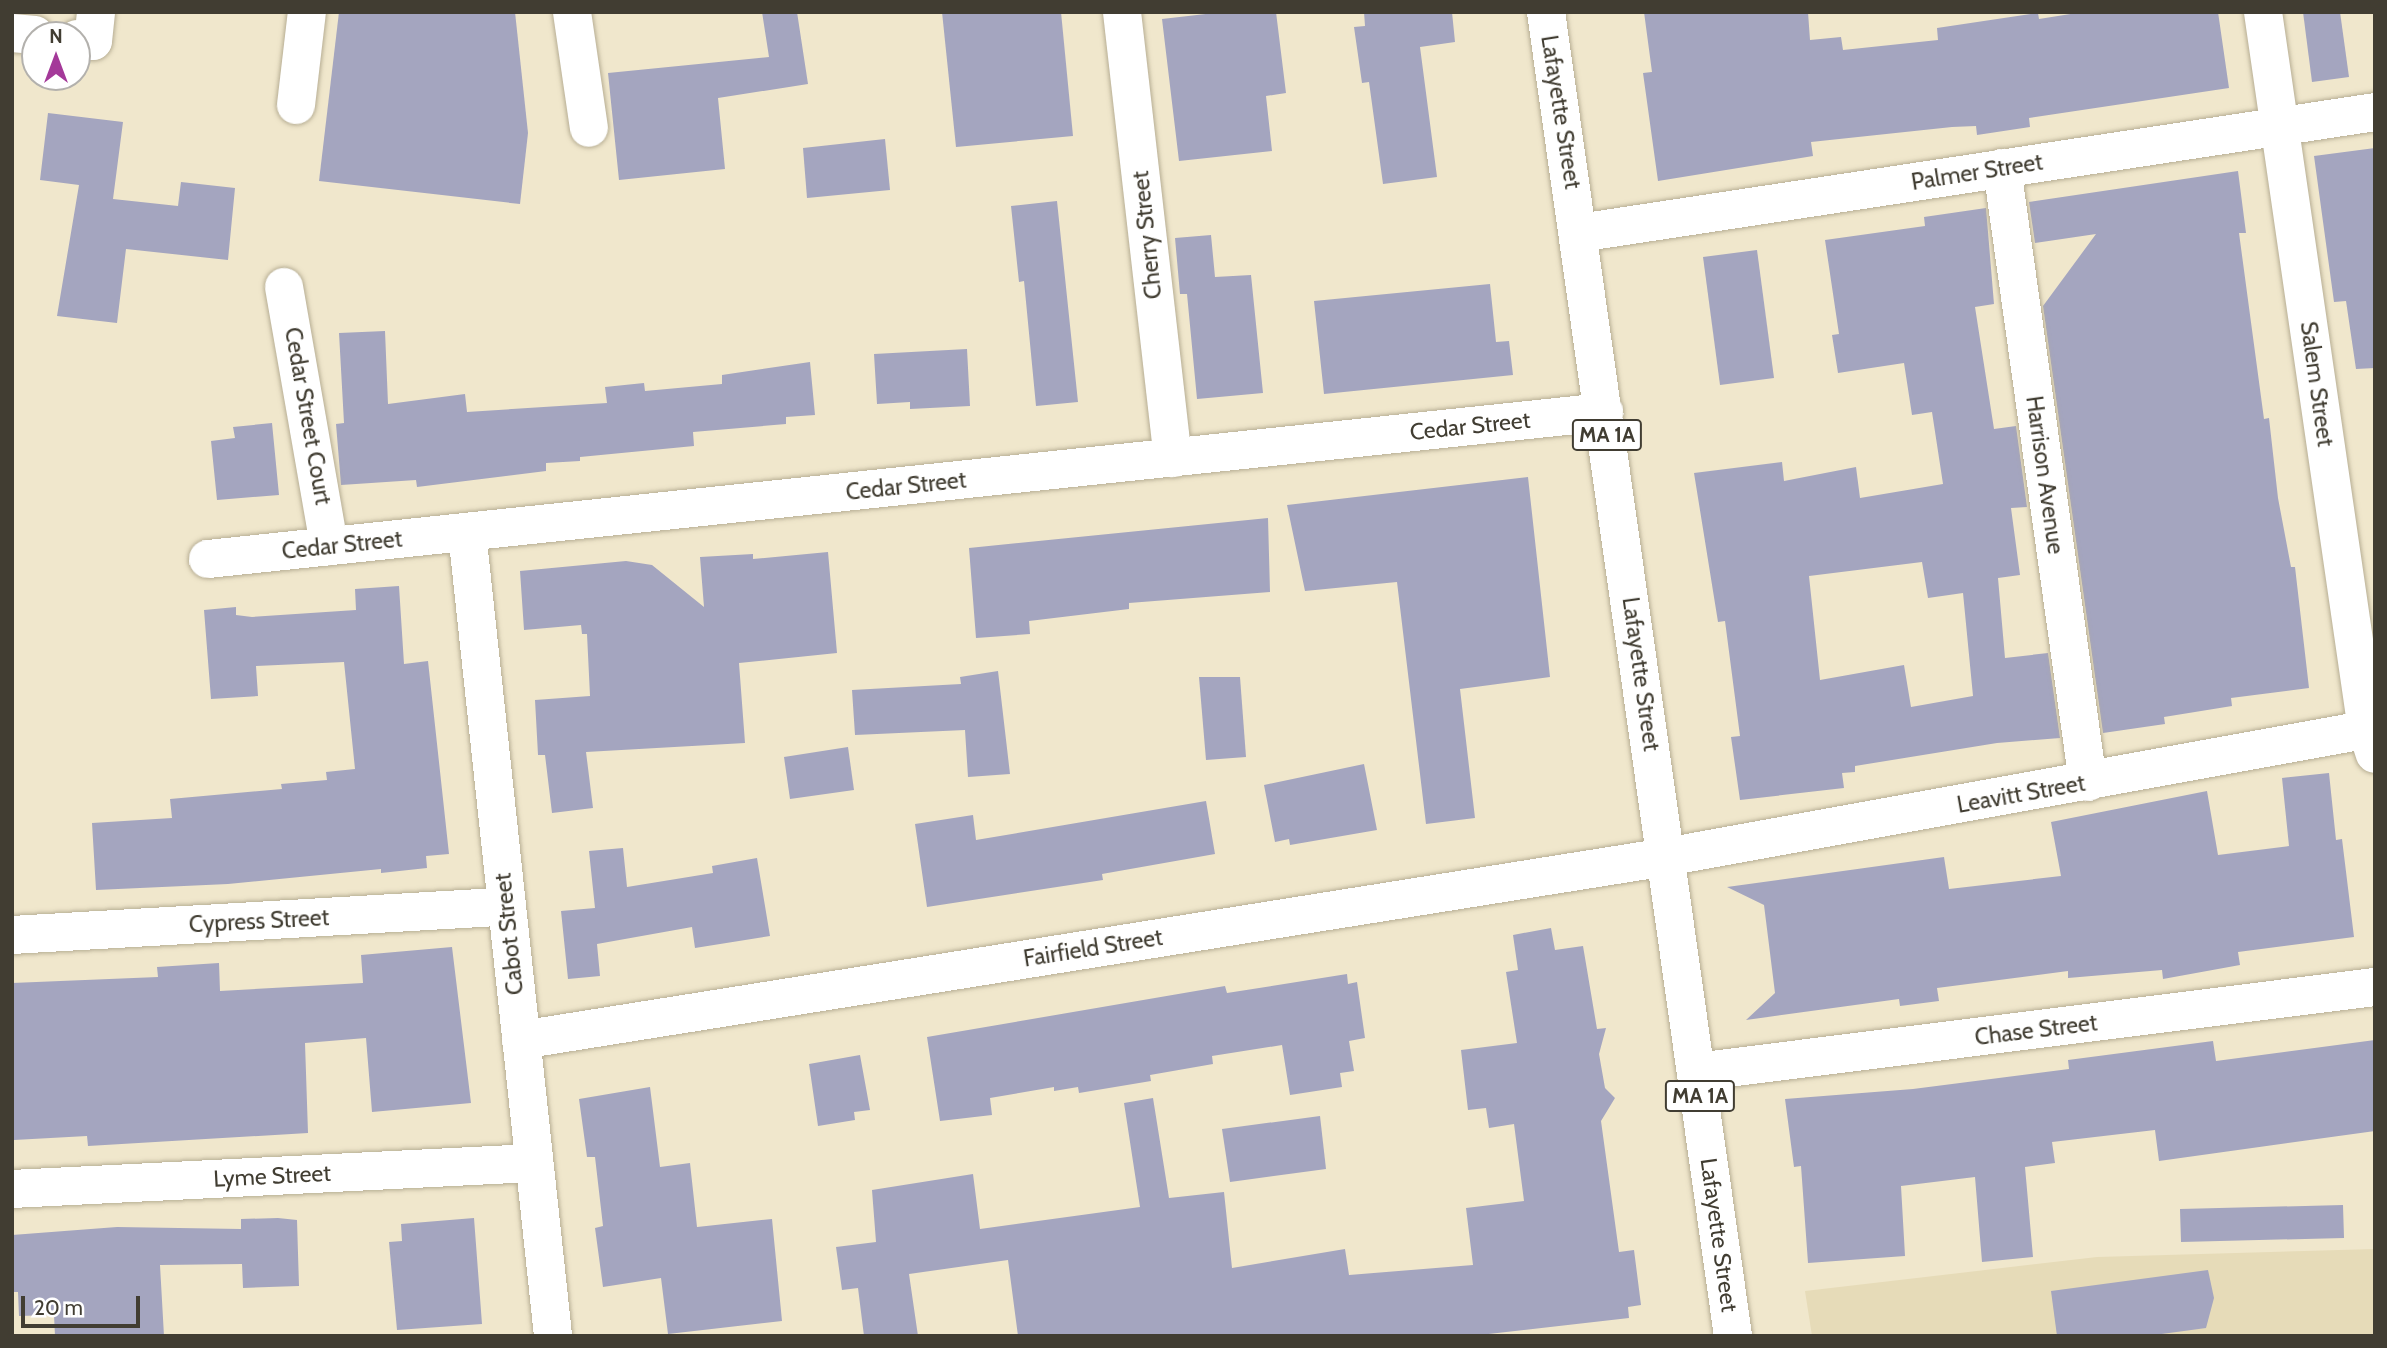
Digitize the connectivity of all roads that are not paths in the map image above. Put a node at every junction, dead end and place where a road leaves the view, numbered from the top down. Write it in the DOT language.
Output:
graph roads {
  1 [pos="307,12"];
  2 [pos="572,12"];
  3 [pos="1122,12"];
  4 [pos="1546,12"];
  5 [pos="2263,12"];
  6 [pos="296,105"];
  7 [pos="2375,112"];
  8 [pos="2280,126"];
  9 [pos="589,128"];
  10 [pos="2002,169"];
  11 [pos="1579,233"];
  12 [pos="284,287"];
  13 [pos="1604,412"];
  14 [pos="1173,458"];
  15 [pos="467,532"];
  16 [pos="329,546"];
  17 [pos="208,559"];
  18 [pos="2372,738"];
  19 [pos="2088,782"];
  20 [pos="1666,857"];
  21 [pos="505,907"];
  22 [pos="12,935"];
  23 [pos="2375,987"];
  24 [pos="521,1040"];
  25 [pos="1696,1072"];
  26 [pos="532,1163"];
  27 [pos="12,1189"];
  28 [pos="553,1336"];
  29 [pos="1733,1336"];
  1 -- 6 [label="main road"];
  2 -- 9 [label="main road"];
  3 -- 14 [label="main road, Cherry Street"];
  4 -- 11 [label="main road, Lafayette Street / MA 1A"];
  5 -- 8 [label="main road, Salem Street"];
  7 -- 8 [label="main road, Palmer Street"];
  8 -- 10 [label="main road, Palmer Street"];
  8 -- 18 [label="main road, Salem Street"];
  10 -- 11 [label="main road, Palmer Street"];
  10 -- 19 [label="main road, Harrison Avenue"];
  11 -- 13 [label="main road, Lafayette Street / MA 1A"];
  12 -- 16 [label="main road, Cedar Street Court"];
  13 -- 14 [label="main road, Cedar Street"];
  13 -- 20 [label="main road, Lafayette Street / MA 1A"];
  14 -- 15 [label="main road, Cedar Street"];
  15 -- 16 [label="main road, Cedar Street"];
  15 -- 21 [label="main road, Cabot Street"];
  16 -- 17 [label="main road, Cedar Street"];
  18 -- 19 [label="main road, Leavitt Street"];
  19 -- 20 [label="main road, Leavitt Street"];
  20 -- 24 [label="main road, Fairfield Street"];
  20 -- 25 [label="main road, Lafayette Street / MA 1A"];
  21 -- 22 [label="main road, Cypress Street"];
  21 -- 24 [label="main road, Cabot Street"];
  23 -- 25 [label="main road, Chase Street"];
  24 -- 26 [label="main road, Cabot Street"];
  25 -- 29 [label="main road, Lafayette Street / MA 1A"];
  26 -- 27 [label="main road, Lyme Street"];
  26 -- 28 [label="main road, Cabot Street"];
}
